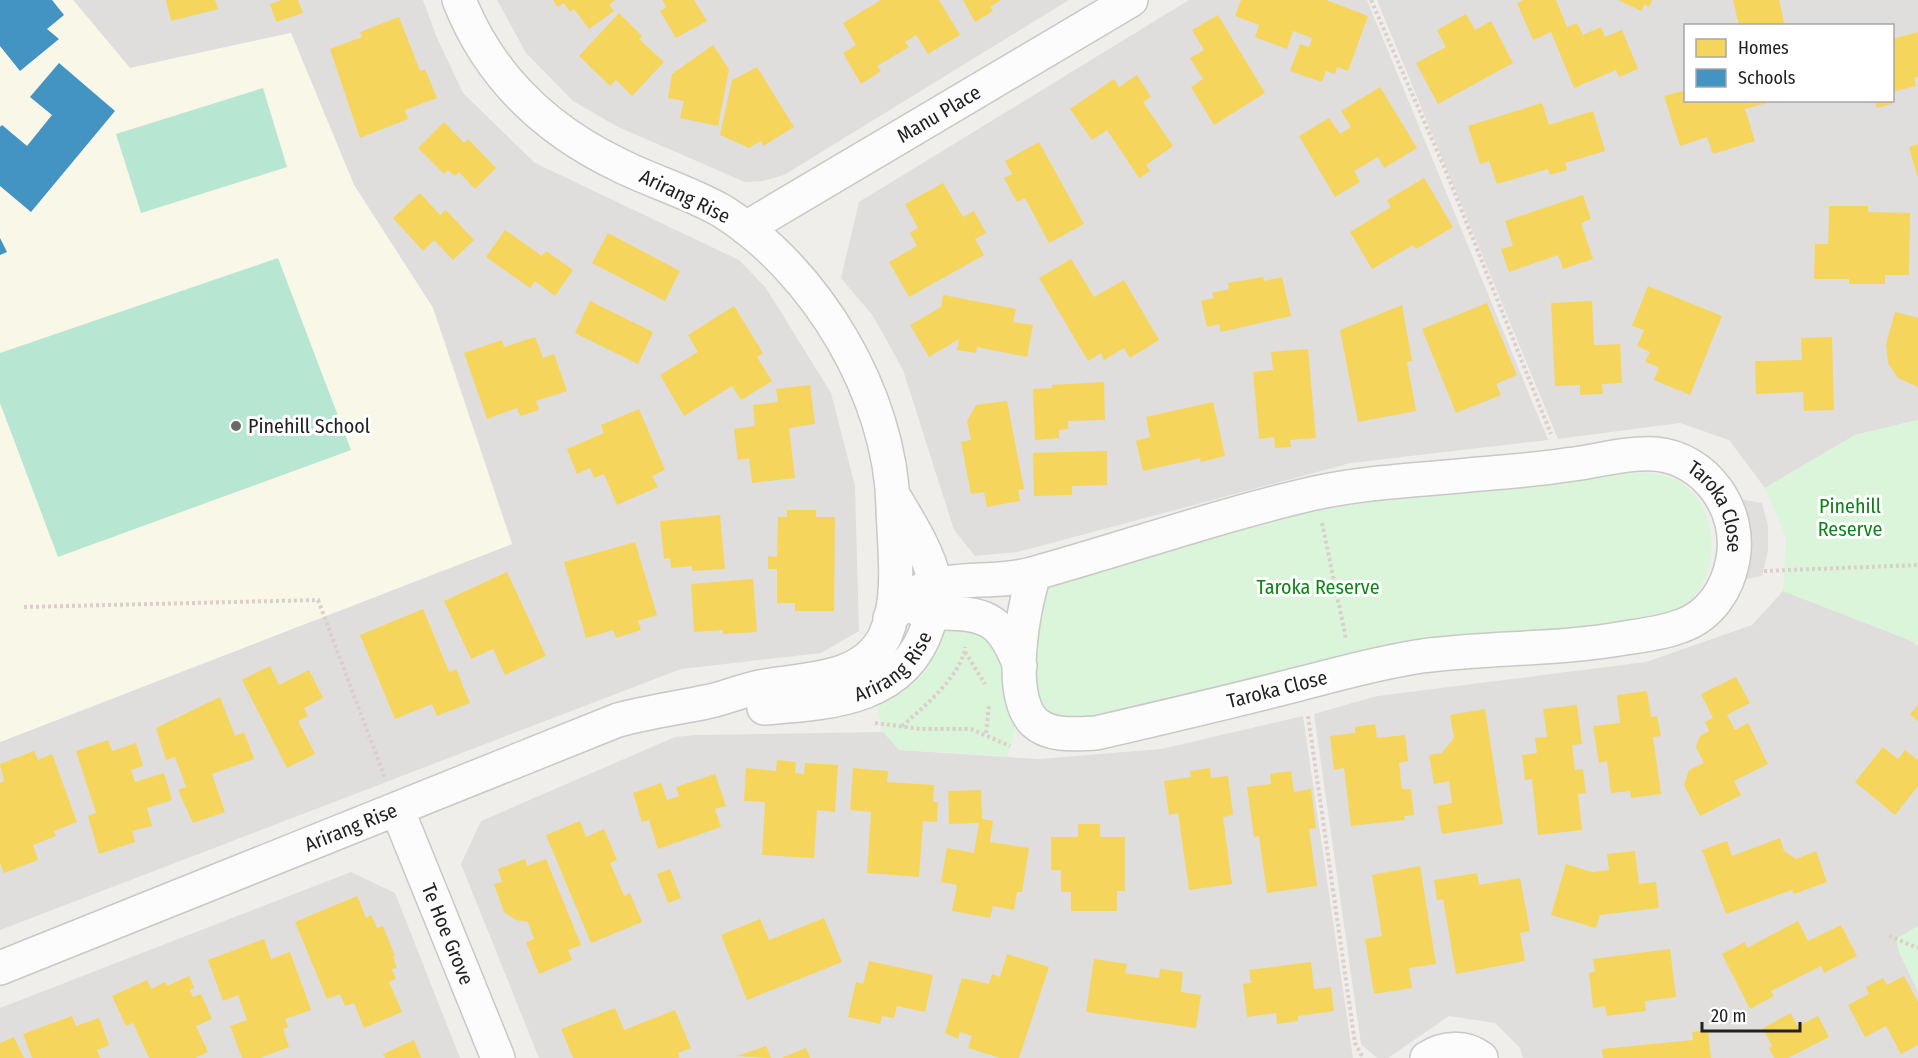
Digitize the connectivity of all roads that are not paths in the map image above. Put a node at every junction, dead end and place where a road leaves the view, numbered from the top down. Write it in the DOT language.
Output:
graph roads {
  1 [pos="459,0"];
  2 [pos="1131,0"];
  3 [pos="746,228"];
  4 [pos="1034,574"];
  5 [pos="912,600"];
  6 [pos="1020,666"];
  7 [pos="397,809"];
  8 [pos="0,968"];
  9 [pos="498,1058"];
  10 [pos="1428,1058"];
  11 [pos="1481,1058"];
  1 -- 3 [label="street, Arirang Rise"];
  2 -- 3 [label="street, Manu Place"];
  3 -- 5 [label="street, Arirang Rise"];
  4 -- 5 [label="street, Taroka Close"];
  4 -- 6 [label="street, Taroka Close"];
  4 -- 6 [label="street, Taroka Close"];
  5 -- 6 [label="street, Taroka Close"];
  5 -- 7 [label="street, Arirang Rise"];
  7 -- 8 [label="street, Arirang Rise"];
  7 -- 9 [label="street, Te Hoe Grove"];
  10 -- 11 [label="street"];
}
